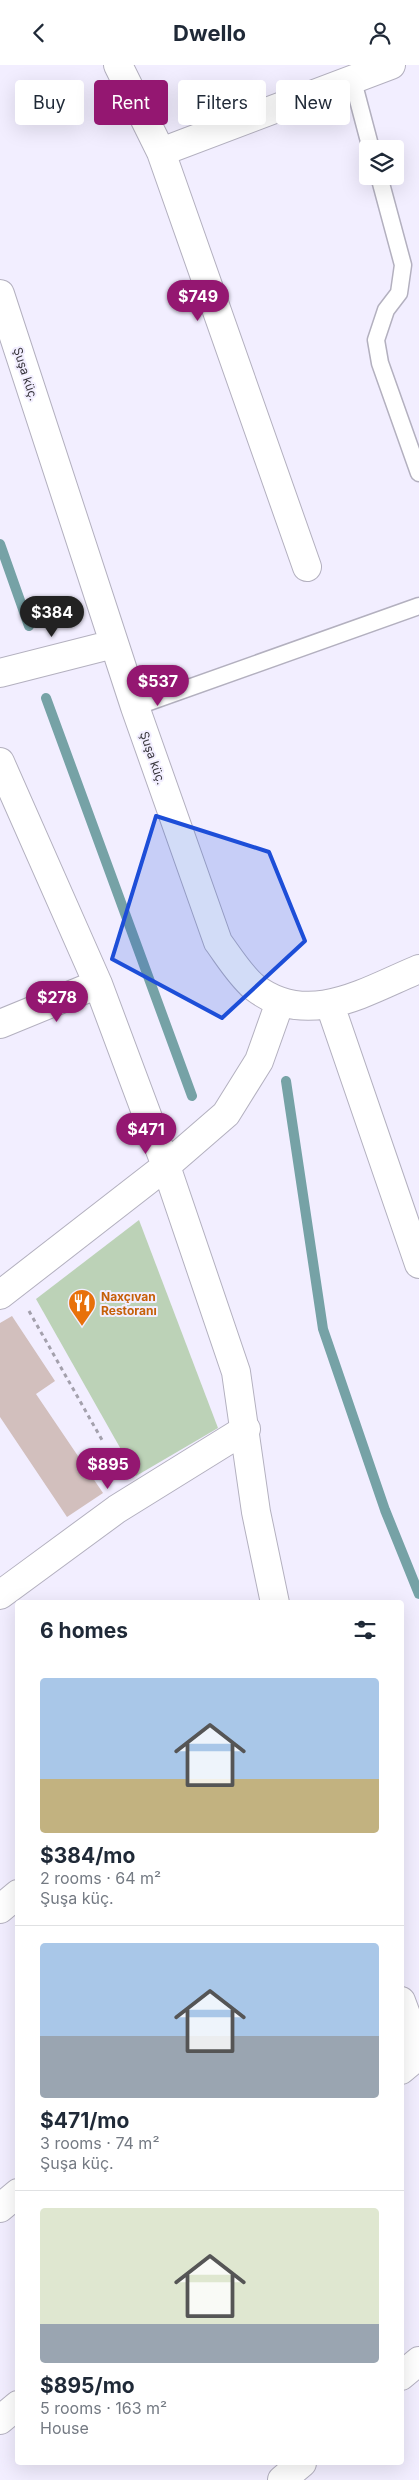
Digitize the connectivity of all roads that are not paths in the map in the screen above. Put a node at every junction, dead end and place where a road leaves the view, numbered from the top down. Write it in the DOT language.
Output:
graph roads {
  1 [pos="118,65"];
  2 [pos="391,65"];
  3 [pos="352,81"];
  4 [pos="368,140"];
  5 [pos="161,152"];
  6 [pos="381,185"];
  7 [pos="0,294"];
  8 [pos="419,473"];
  9 [pos="307,567"];
  10 [pos="419,606"];
  11 [pos="114,644"];
  12 [pos="0,673"];
  13 [pos="135,707"];
  14 [pos="0,762"];
  15 [pos="419,969"];
  16 [pos="98,984"];
  17 [pos="280,1002"];
  18 [pos="330,1005"];
  19 [pos="0,1024"];
  20 [pos="166,1166"];
  21 [pos="419,1264"];
  22 [pos="7,1290"];
  23 [pos="246,1429"];
  24 [pos="0,1595"];
  25 [pos="274,1600"];
  26 [pos="15,1896"];
  27 [pos="0,1909"];
  28 [pos="404,2009"];
  29 [pos="419,2049"];
  30 [pos="419,2055"];
  31 [pos="404,2068"];
  32 [pos="15,2196"];
  33 [pos="0,2208"];
  34 [pos="419,2361"];
  35 [pos="404,2374"];
  36 [pos="15,2408"];
  37 [pos="0,2420"];
  38 [pos="300,2465"];
  39 [pos="282,2480"];
  1 -- 5 [label="street"];
  2 -- 3 [label="street"];
  3 -- 4 [label="lane"];
  3 -- 5 [label="street"];
  5 -- 9 [label="street"];
  6 -- 8 [label="lane"];
  7 -- 11 [label="street, Şuşa küç."];
  10 -- 13 [label="lane"];
  11 -- 12 [label="street"];
  11 -- 13 [label="street, Şuşa küç."];
  13 -- 17 [label="street, Şuşa küç."];
  14 -- 16 [label="street"];
  15 -- 18 [label="street, Şuşa küç."];
  16 -- 19 [label="street"];
  16 -- 20 [label="street"];
  17 -- 18 [label="street, Şuşa küç."];
  17 -- 20 [label="street"];
  18 -- 21 [label="street"];
  20 -- 22 [label="street"];
  20 -- 23 [label="street"];
  23 -- 24 [label="street"];
  23 -- 25 [label="street"];
  26 -- 27 [label="street"];
  28 -- 29 [label="street"];
  30 -- 31 [label="street"];
  32 -- 33 [label="street"];
  34 -- 35 [label="street"];
  36 -- 37 [label="street"];
  38 -- 39 [label="street"];
}
